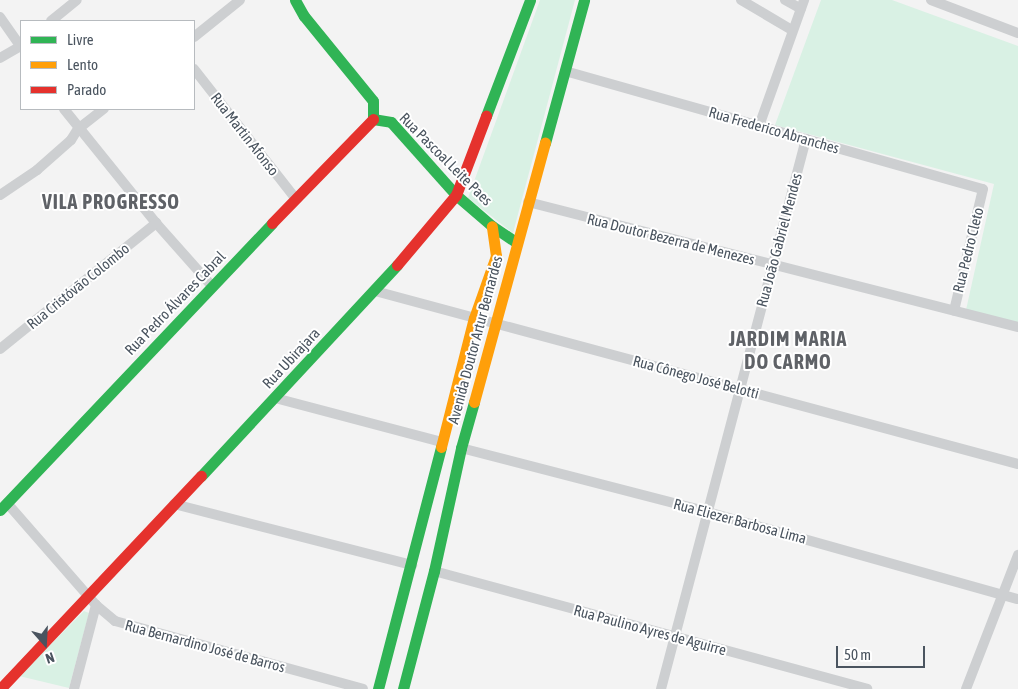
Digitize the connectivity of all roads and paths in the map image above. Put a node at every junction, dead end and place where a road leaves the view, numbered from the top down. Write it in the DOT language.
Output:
graph roads {
  1 [pos="76,0"];
  2 [pos="240,0"];
  3 [pos="295,0"];
  4 [pos="530,0"];
  5 [pos="584,0"];
  6 [pos="741,0"];
  7 [pos="785,0"];
  8 [pos="931,0"];
  9 [pos="802,4"];
  10 [pos="961,5"];
  11 [pos="0,17"];
  12 [pos="52,20"];
  13 [pos="792,30"];
  14 [pos="1018,33"];
  15 [pos="195,36"];
  16 [pos="20,45"];
  17 [pos="20,47"];
  18 [pos="0,58"];
  19 [pos="195,70"];
  20 [pos="565,71"];
  21 [pos="65,110"];
  22 [pos="103,110"];
  23 [pos="373,119"];
  24 [pos="759,126"];
  25 [pos="78,128"];
  26 [pos="806,139"];
  27 [pos="983,189"];
  28 [pos="0,195"];
  29 [pos="456,195"];
  30 [pos="296,199"];
  31 [pos="528,202"];
  32 [pos="156,223"];
  33 [pos="492,226"];
  34 [pos="517,243"];
  35 [pos="773,264"];
  36 [pos="212,286"];
  37 [pos="375,291"];
  38 [pos="954,311"];
  39 [pos="474,318"];
  40 [pos="496,324"];
  41 [pos="1018,327"];
  42 [pos="0,349"];
  43 [pos="740,389"];
  44 [pos="275,398"];
  45 [pos="441,442"];
  46 [pos="461,448"];
  47 [pos="1018,464"];
  48 [pos="174,504"];
  49 [pos="3,506"];
  50 [pos="708,512"];
  51 [pos="1018,555"];
  52 [pos="412,565"];
  53 [pos="434,571"];
  54 [pos="89,595"];
  55 [pos="1003,595"];
  56 [pos="1018,599"];
  57 [pos="96,605"];
  58 [pos="675,637"];
  59 [pos="0,689"];
  60 [pos="74,689"];
  61 [pos="363,689"];
  62 [pos="378,689"];
  63 [pos="403,689"];
  64 [pos="661,689"];
  65 [pos="867,689"];
  66 [pos="966,689"];
  1 -- 12 [label="street"];
  2 -- 15 [label="street"];
  3 -- 23 [label="main road"];
  4 -- 29 [label="main road, Rua Ubirajara"];
  5 -- 20 [label="main road, Avenida Doutor Artur Bernardes"];
  6 -- 13 [label="street"];
  7 -- 9 [label="street"];
  8 -- 10 [label="street"];
  9 -- 13 [label="street"];
  10 -- 14 [label="street"];
  11 -- 16 [label="street"];
  13 -- 24 [label="street"];
  17 -- 18 [label="street"];
  19 -- 30 [label="street, Rua Martin Afonso"];
  20 -- 24 [label="street, Rua Frederico Abranches"];
  20 -- 31 [label="main road, Avenida Doutor Artur Bernardes"];
  21 -- 25 [label="street"];
  22 -- 25 [label="street"];
  23 -- 29 [label="main road, Rua Pascoal Leite Paes"];
  23 -- 30 [label="main road, Rua Pedro Álvares Cabral"];
  24 -- 26 [label="street, Rua Frederico Abranches"];
  25 -- 28 [label="street"];
  25 -- 32 [label="street"];
  26 -- 27 [label="street, Rua Frederico Abranches"];
  26 -- 35 [label="street, Rua João Gabriel Mendes"];
  27 -- 38 [label="street, Rua Pedro Cleto"];
  29 -- 33 [label="main road, Rua Pascoal Leite Paes"];
  29 -- 37 [label="main road, Rua Ubirajara"];
  30 -- 36 [label="main road, Rua Pedro Álvares Cabral"];
  31 -- 34 [label="main road, Avenida Doutor Artur Bernardes"];
  31 -- 35 [label="street, Rua Doutor Bezerra de Menezes"];
  32 -- 36 [label="street"];
  32 -- 42 [label="street, Rua Cristóvão Colombo"];
  33 -- 34 [label="main road, Rua Pascoal Leite Paes"];
  33 -- 39 [label="main road, Avenida Doutor Artur Bernardes"];
  34 -- 40 [label="main road, Avenida Doutor Artur Bernardes"];
  35 -- 38 [label="street, Rua Doutor Bezerra de Menezes"];
  35 -- 43 [label="street, Rua João Gabriel Mendes"];
  36 -- 49 [label="main road, Rua Pedro Álvares Cabral"];
  37 -- 39 [label="street, Rua Cônego José Belotti"];
  37 -- 44 [label="main road, Rua Ubirajara"];
  38 -- 41 [label="street, Rua Doutor Bezerra de Menezes"];
  39 -- 40 [label="street, Rua Cônego José Belotti"];
  39 -- 45 [label="main road, Avenida Doutor Artur Bernardes"];
  40 -- 43 [label="street, Rua Cônego José Belotti"];
  40 -- 46 [label="main road, Avenida Doutor Artur Bernardes"];
  43 -- 47 [label="street, Rua Cônego José Belotti"];
  43 -- 50 [label="street, Rua João Gabriel Mendes"];
  44 -- 45 [label="street"];
  44 -- 48 [label="main road, Rua Ubirajara"];
  45 -- 52 [label="main road, Avenida Doutor Artur Bernardes"];
  46 -- 50 [label="street, Rua Eliezer Barbosa Lima"];
  46 -- 53 [label="main road, Avenida Doutor Artur Bernardes"];
  48 -- 52 [label="street"];
  48 -- 54 [label="main road, Rua Ubirajara"];
  49 -- 54 [label="street, Rua Bernardino José de Barros"];
  50 -- 55 [label="street, Rua Eliezer Barbosa Lima"];
  50 -- 58 [label="street, Rua João Gabriel Mendes"];
  51 -- 55 [label="street"];
  52 -- 62 [label="main road, Avenida Doutor Artur Bernardes"];
  53 -- 58 [label="street, Rua Paulino Ayres de Aguirre"];
  53 -- 63 [label="main road, Avenida Doutor Artur Bernardes"];
  54 -- 57 [label="street, Rua Bernardino José de Barros"];
  54 -- 59 [label="main road, Rua Ubirajara"];
  55 -- 56 [label="street, Rua Eliezer Barbosa Lima"];
  55 -- 66 [label="street"];
  57 -- 60 [label="street"];
  57 -- 61 [label="street, Rua Bernardino José de Barros"];
  58 -- 64 [label="street, Rua João Gabriel Mendes"];
  58 -- 65 [label="street, Rua Paulino Ayres de Aguirre"];
}
